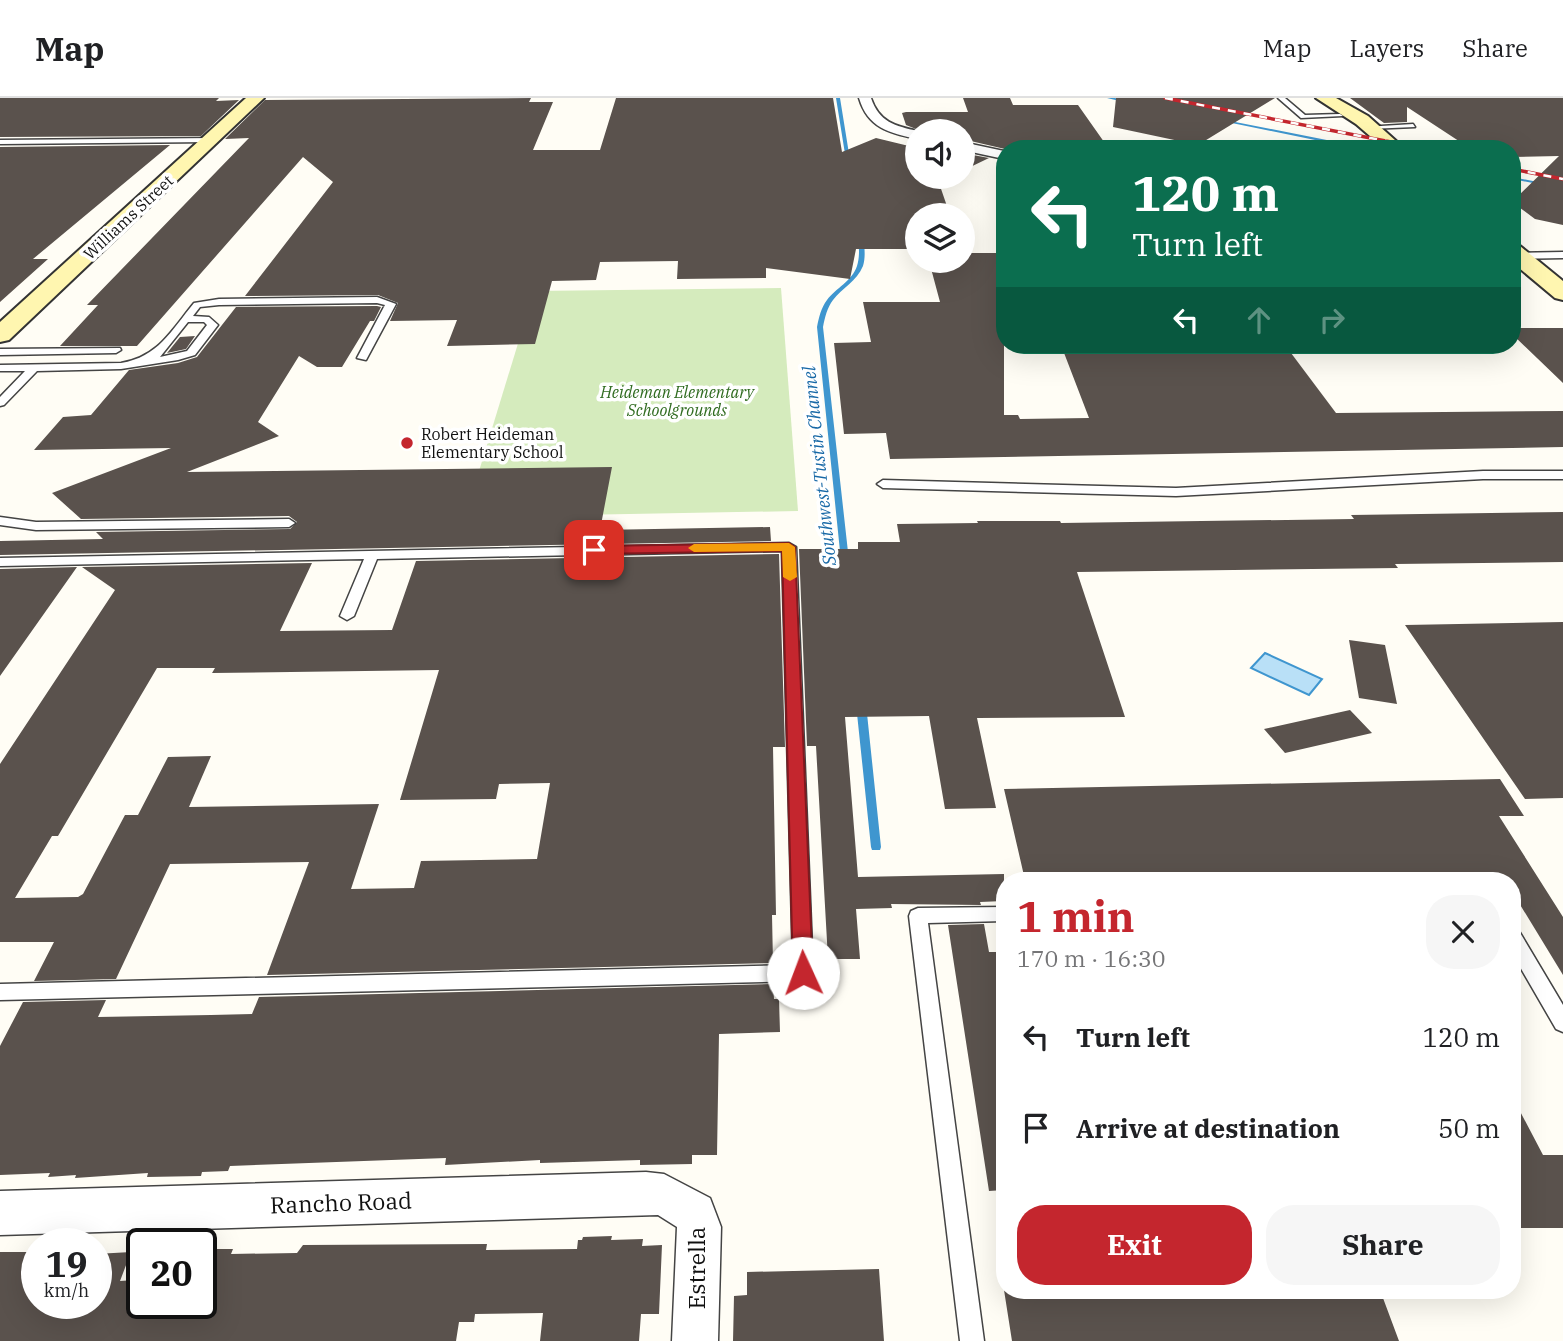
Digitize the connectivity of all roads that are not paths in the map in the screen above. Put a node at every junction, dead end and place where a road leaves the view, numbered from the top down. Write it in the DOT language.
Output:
graph roads {
  1 [pos="256,98"];
  2 [pos="865,98"];
  3 [pos="1281,98"];
  4 [pos="1334,108"];
  5 [pos="1413,126"];
  6 [pos="1369,127"];
  7 [pos="905,131"];
  8 [pos="211,140"];
  9 [pos="1369,140"];
  10 [pos="1385,140"];
  11 [pos="0,142"];
  12 [pos="975,149"];
  13 [pos="996,153"];
  14 [pos="1521,254"];
  15 [pos="1561,257"];
  16 [pos="1521,259"];
  17 [pos="1563,293"];
  18 [pos="0,309"];
  19 [pos="29,309"];
  20 [pos="186,319"];
  21 [pos="0,335"];
  22 [pos="116,350"];
  23 [pos="0,352"];
  24 [pos="362,358"];
  25 [pos="143,361"];
  26 [pos="35,367"];
  27 [pos="0,368"];
  28 [pos="0,403"];
  29 [pos="1563,475"];
  30 [pos="883,484"];
  31 [pos="0,521"];
  32 [pos="289,523"];
  33 [pos="372,555"];
  34 [pos="0,562"];
  35 [pos="347,616"];
  36 [pos="996,914"];
  37 [pos="1521,951"];
  38 [pos="0,992"];
  39 [pos="1563,1023"];
  40 [pos="680,1203"];
  41 [pos="0,1213"];
  42 [pos="695,1341"];
  43 [pos="972,1341"];
  1 -- 8 [label="street, Williams Street"];
  2 -- 7 [label="street"];
  3 -- 4 [label="lane"];
  4 -- 6 [label="street"];
  4 -- 9 [label="street"];
  5 -- 6 [label="lane"];
  6 -- 10 [label="street"];
  8 -- 11 [label="lane"];
  8 -- 19 [label="street, Williams Street"];
  12 -- 13 [label="street"];
  14 -- 15 [label="lane"];
  16 -- 17 [label="street"];
  18 -- 19 [label="street"];
  19 -- 21 [label="street, Williams Street"];
  20 -- 24 [label="lane"];
  20 -- 25 [label="lane"];
  20 -- 25 [label="lane"];
  22 -- 23 [label="lane"];
  25 -- 26 [label="lane"];
  26 -- 27 [label="lane"];
  26 -- 28 [label="lane"];
  29 -- 30 [label="lane"];
  31 -- 32 [label="lane"];
  33 -- 34 [label="lane"];
  33 -- 35 [label="lane"];
  33 -- 38 [label="lane"];
  36 -- 43 [label="lane"];
  37 -- 39 [label="lane"];
  40 -- 41 [label="street, Rancho Road"];
  40 -- 42 [label="street, Estrella"];
}
